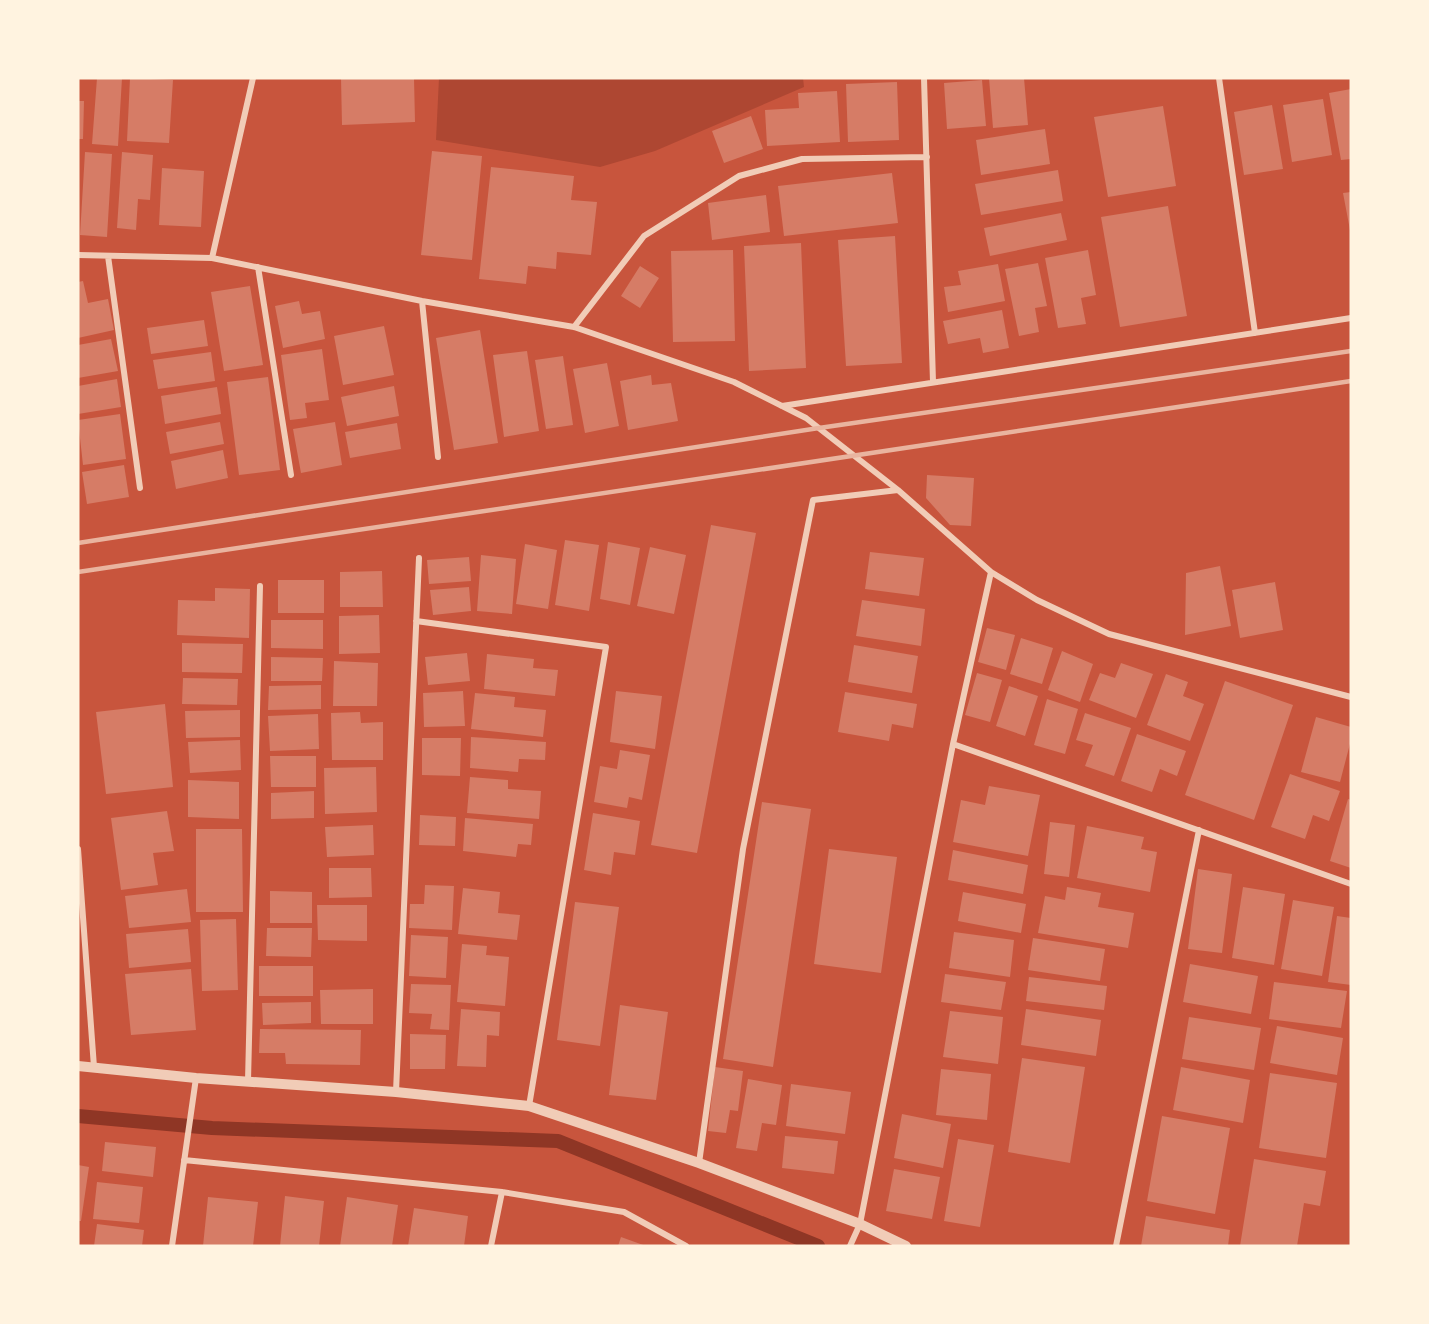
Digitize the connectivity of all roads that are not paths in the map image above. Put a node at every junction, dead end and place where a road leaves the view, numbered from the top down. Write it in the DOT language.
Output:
graph roads {
  1 [pos="253,78"];
  2 [pos="924,78"];
  3 [pos="1219,78"];
  4 [pos="927,158"];
  5 [pos="78,255"];
  6 [pos="108,256"];
  7 [pos="212,258"];
  8 [pos="258,267"];
  9 [pos="422,301"];
  10 [pos="1351,318"];
  11 [pos="574,327"];
  12 [pos="1255,333"];
  13 [pos="933,382"];
  14 [pos="782,406"];
  15 [pos="438,457"];
  16 [pos="291,475"];
  17 [pos="140,488"];
  18 [pos="898,490"];
  19 [pos="419,558"];
  20 [pos="991,572"];
  21 [pos="260,586"];
  22 [pos="416,621"];
  23 [pos="1351,697"];
  24 [pos="953,744"];
  25 [pos="1199,830"];
  26 [pos="78,849"];
  27 [pos="1351,884"];
  28 [pos="78,1066"];
  29 [pos="94,1067"];
  30 [pos="196,1078"];
  31 [pos="248,1081"];
  32 [pos="396,1092"];
  33 [pos="529,1106"];
  34 [pos="184,1160"];
  35 [pos="699,1163"];
  36 [pos="502,1192"];
  37 [pos="860,1224"];
  38 [pos="172,1246"];
  39 [pos="490,1246"];
  40 [pos="687,1246"];
  41 [pos="850,1246"];
  42 [pos="906,1246"];
  43 [pos="1116,1246"];
  1 -- 7 [label="street"];
  2 -- 4 [label="street"];
  3 -- 12 [label="street"];
  4 -- 11 [label="street"];
  4 -- 13 [label="street"];
  5 -- 6 [label="street"];
  6 -- 7 [label="street"];
  6 -- 17 [label="street"];
  7 -- 8 [label="street"];
  8 -- 9 [label="street"];
  8 -- 16 [label="street"];
  9 -- 11 [label="street"];
  9 -- 15 [label="street"];
  10 -- 12 [label="street"];
  11 -- 14 [label="street"];
  12 -- 13 [label="street"];
  13 -- 14 [label="street"];
  14 -- 18 [label="street"];
  18 -- 20 [label="street"];
  18 -- 35 [label="street"];
  19 -- 22 [label="street"];
  20 -- 23 [label="street"];
  20 -- 24 [label="street"];
  21 -- 31 [label="street"];
  22 -- 32 [label="street"];
  22 -- 33 [label="street"];
  24 -- 25 [label="street"];
  24 -- 37 [label="street"];
  25 -- 27 [label="street"];
  25 -- 43 [label="street"];
  26 -- 29 [label="street"];
  28 -- 29 [label="street"];
  29 -- 30 [label="street"];
  30 -- 31 [label="street"];
  30 -- 34 [label="street"];
  31 -- 32 [label="street"];
  32 -- 33 [label="street"];
  33 -- 35 [label="street"];
  34 -- 36 [label="street"];
  34 -- 38 [label="street"];
  35 -- 37 [label="street"];
  36 -- 39 [label="street"];
  36 -- 40 [label="street"];
  37 -- 41 [label="street"];
  37 -- 42 [label="street"];
}
